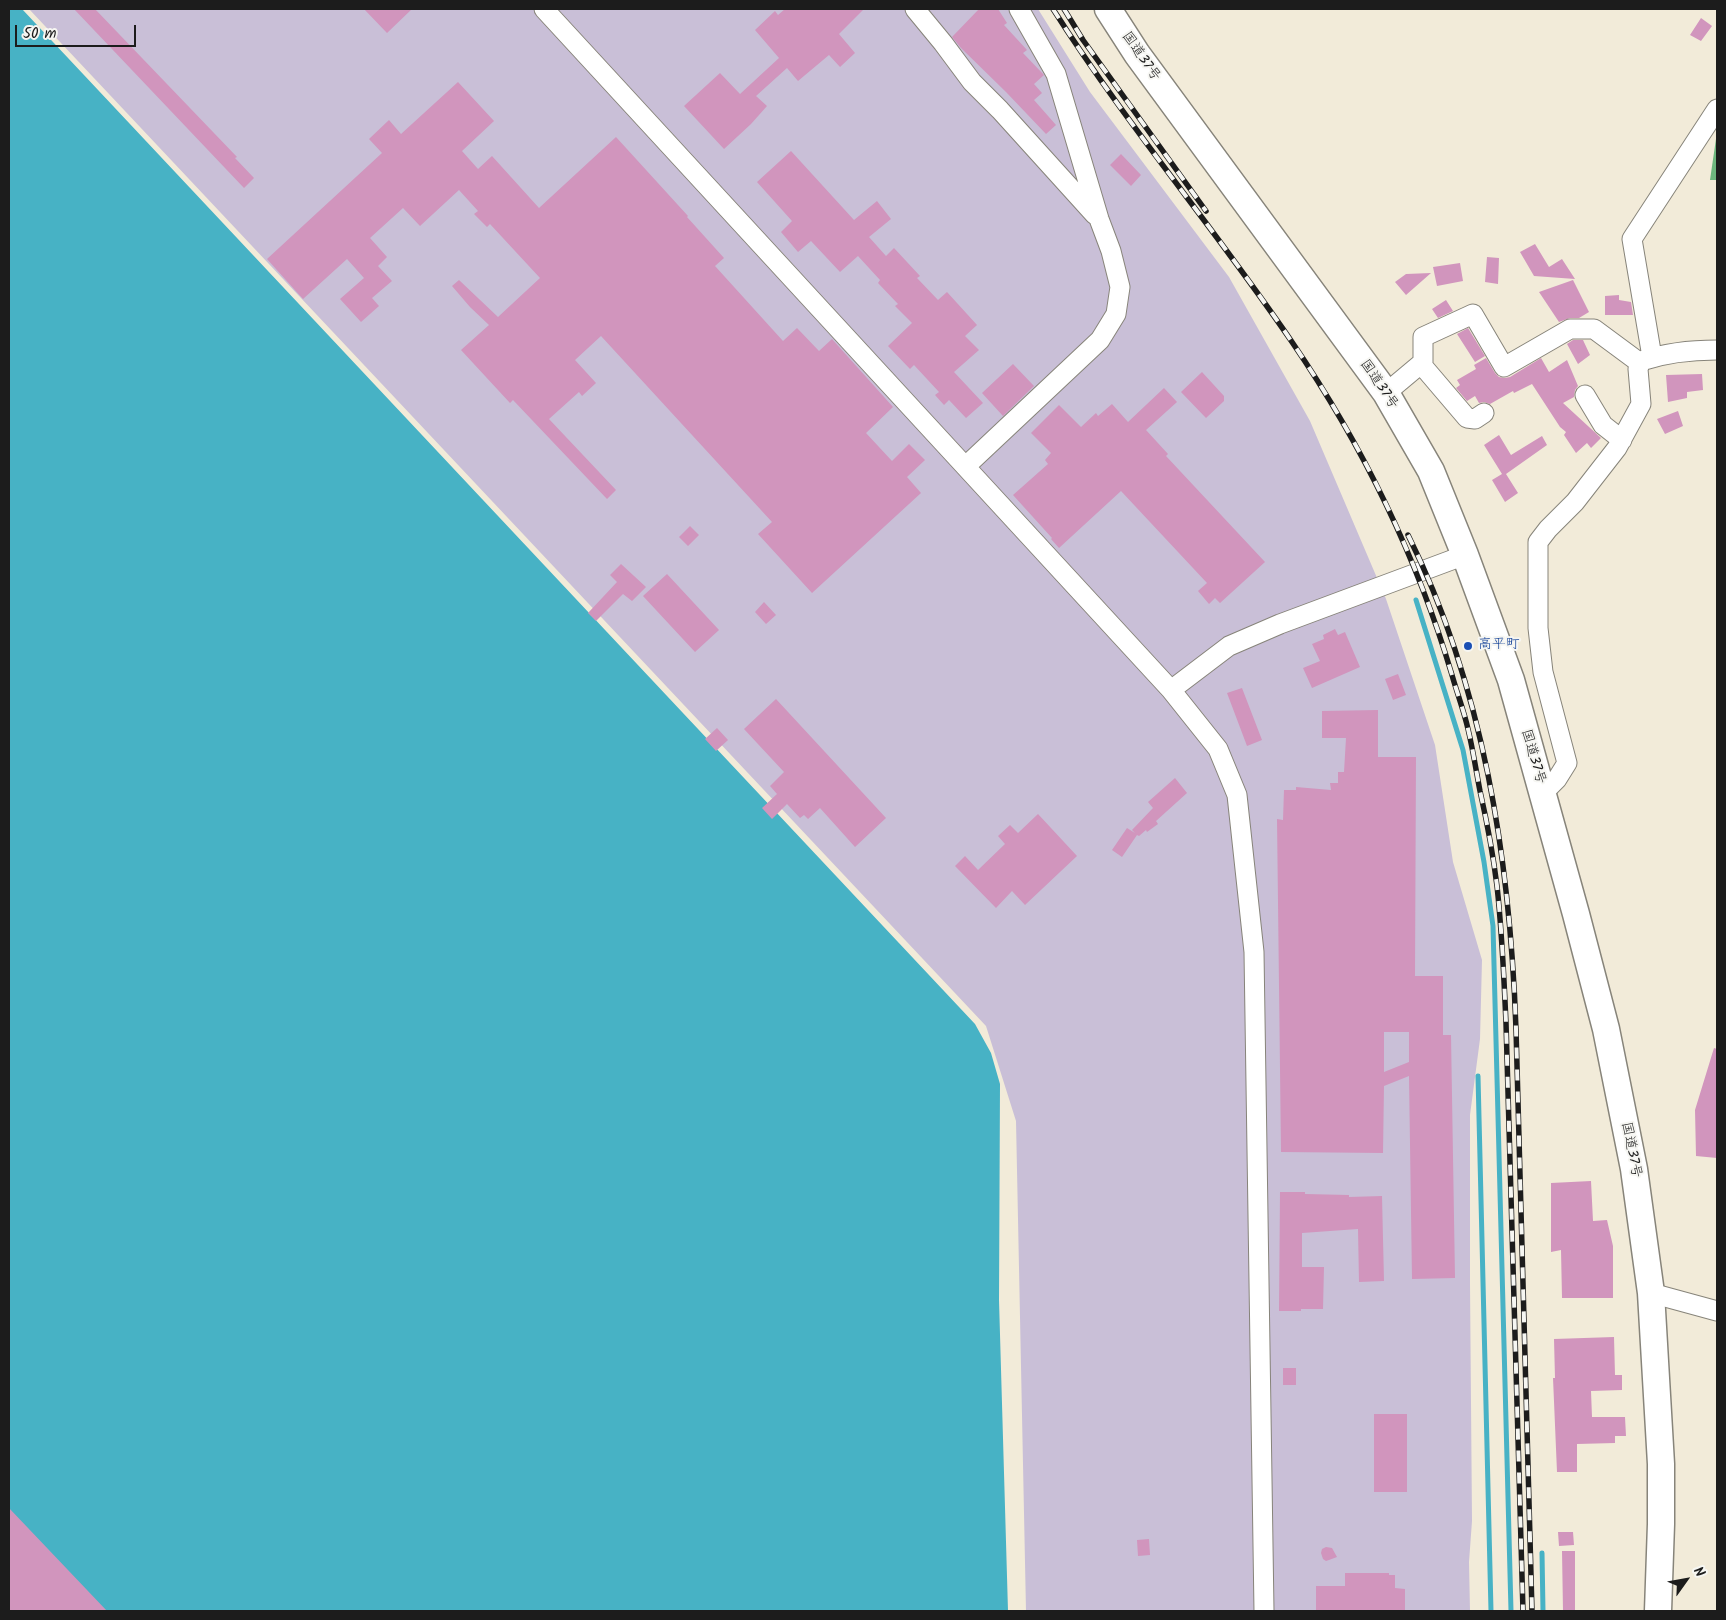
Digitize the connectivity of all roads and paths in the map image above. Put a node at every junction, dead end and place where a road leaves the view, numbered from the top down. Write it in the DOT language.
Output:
graph roads {
  1 [pos="544,9"];
  2 [pos="915,9"];
  3 [pos="1019,9"];
  4 [pos="1108,9"];
  5 [pos="1717,109"];
  6 [pos="1099,219"];
  7 [pos="1717,350"];
  8 [pos="1646,360"];
  9 [pos="1421,364"];
  10 [pos="1386,393"];
  11 [pos="1585,395"];
  12 [pos="1484,413"];
  13 [pos="1622,440"];
  14 [pos="966,466"];
  15 [pos="1465,555"];
  16 [pos="1171,690"];
  17 [pos="1542,794"];
  18 [pos="1651,1293"];
  19 [pos="1717,1312"];
  20 [pos="1264,1611"];
  21 [pos="1658,1611"];
  1 -- 14 [label="street"];
  2 -- 6 [label="street"];
  3 -- 6 [label="street"];
  4 -- 10 [label="highway, 国道37号"];
  5 -- 8 [label="street"];
  6 -- 14 [label="street"];
  7 -- 8 [label="street"];
  8 -- 9 [label="street"];
  8 -- 13 [label="street"];
  9 -- 10 [label="street"];
  9 -- 12 [label="street"];
  10 -- 15 [label="highway, 国道37号"];
  11 -- 13 [label="street"];
  13 -- 17 [label="street"];
  14 -- 16 [label="street"];
  15 -- 16 [label="street"];
  15 -- 17 [label="highway, 国道37号"];
  16 -- 20 [label="street"];
  17 -- 18 [label="highway, 国道37号"];
  18 -- 19 [label="street"];
  18 -- 21 [label="highway, 国道37号"];
}
